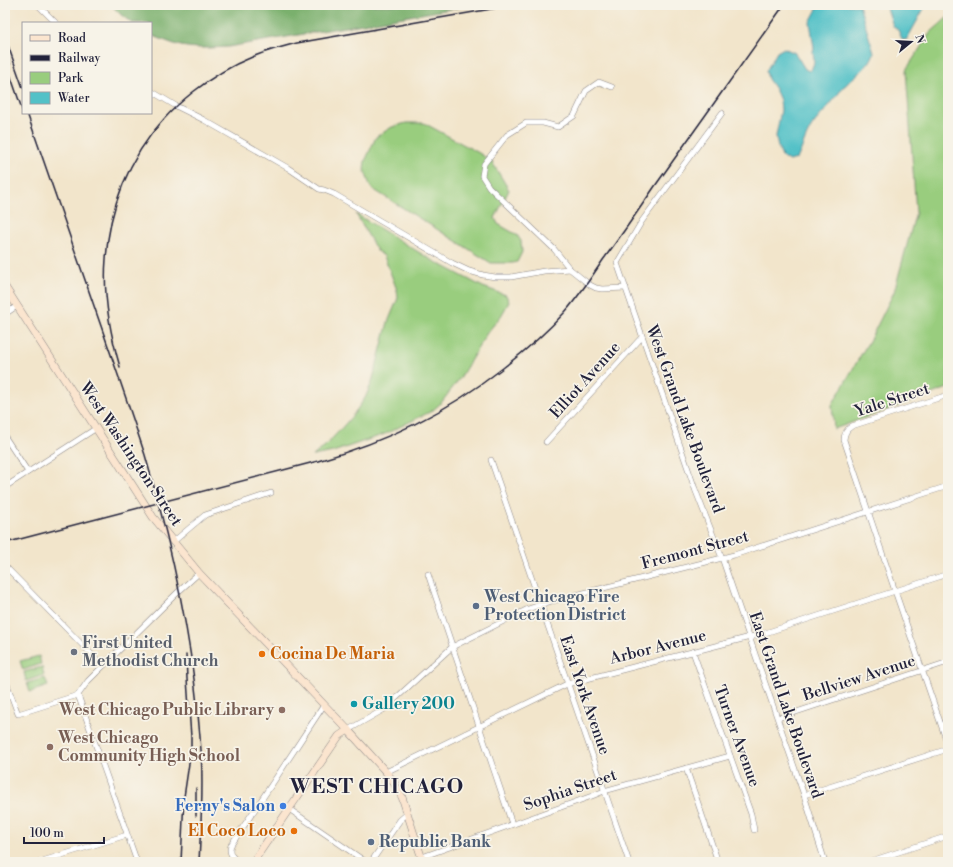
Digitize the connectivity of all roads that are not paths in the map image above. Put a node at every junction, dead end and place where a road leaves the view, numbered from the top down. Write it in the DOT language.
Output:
graph roads {
  1 [pos="38,5"];
  2 [pos="55,22"];
  3 [pos="612,87"];
  4 [pos="152,92"];
  5 [pos="722,112"];
  6 [pos="570,269"];
  7 [pos="5,287"];
  8 [pos="626,288"];
  9 [pos="17,306"];
  10 [pos="5,314"];
  11 [pos="642,337"];
  12 [pos="948,396"];
  13 [pos="95,429"];
  14 [pos="5,437"];
  15 [pos="546,442"];
  16 [pos="491,460"];
  17 [pos="28,472"];
  18 [pos="5,486"];
  19 [pos="948,486"];
  20 [pos="271,493"];
  21 [pos="868,511"];
  22 [pos="173,542"];
  23 [pos="722,558"];
  24 [pos="5,566"];
  25 [pos="199,573"];
  26 [pos="428,574"];
  27 [pos="948,574"];
  28 [pos="895,591"];
  29 [pos="540,605"];
  30 [pos="749,637"];
  31 [pos="452,647"];
  32 [pos="693,652"];
  33 [pos="948,662"];
  34 [pos="103,666"];
  35 [pos="922,671"];
  36 [pos="5,679"];
  37 [pos="567,684"];
  38 [pos="78,695"];
  39 [pos="324,705"];
  40 [pos="778,718"];
  41 [pos="480,727"];
  42 [pos="348,730"];
  43 [pos="948,745"];
  44 [pos="948,749"];
  45 [pos="730,756"];
  46 [pos="686,768"];
  47 [pos="386,772"];
  48 [pos="604,790"];
  49 [pos="804,795"];
  50 [pos="288,809"];
  51 [pos="407,814"];
  52 [pos="512,824"];
  53 [pos="754,830"];
  54 [pos="128,835"];
  55 [pos="948,836"];
  56 [pos="422,859"];
  57 [pos="39,862"];
  58 [pos="137,862"];
  59 [pos="239,862"];
  60 [pos="253,862"];
  61 [pos="366,862"];
  62 [pos="371,862"];
  63 [pos="629,862"];
  64 [pos="718,862"];
  65 [pos="825,862"];
  66 [pos="868,862"];
  1 -- 2 [label="street"];
  3 -- 6 [label="street"];
  4 -- 6 [label="street"];
  5 -- 8 [label="street, West Grand Lake Boulevard"];
  6 -- 8 [label="street"];
  7 -- 9 [label="main road, West Washington Street"];
  8 -- 11 [label="street, West Grand Lake Boulevard"];
  9 -- 10 [label="street"];
  9 -- 13 [label="main road, West Washington Street"];
  11 -- 15 [label="street, Elliot Avenue"];
  11 -- 23 [label="street, West Grand Lake Boulevard"];
  12 -- 21 [label="street, Yale Street"];
  13 -- 17 [label="street"];
  13 -- 22 [label="main road, West Washington Street"];
  14 -- 17 [label="street"];
  16 -- 29 [label="street, East York Avenue"];
  17 -- 18 [label="street"];
  19 -- 21 [label="street, Fremont Street"];
  20 -- 22 [label="street"];
  21 -- 23 [label="street, Fremont Street"];
  21 -- 28 [label="street"];
  22 -- 25 [label="main road, West Washington Street"];
  23 -- 29 [label="street, Fremont Street"];
  23 -- 30 [label="street, East Grand Lake Boulevard"];
  24 -- 34 [label="street"];
  25 -- 34 [label="street"];
  25 -- 39 [label="main road, West Washington Street"];
  26 -- 31 [label="street"];
  27 -- 28 [label="street, Arbor Avenue"];
  28 -- 30 [label="street, Arbor Avenue"];
  28 -- 35 [label="street"];
  29 -- 31 [label="street, Fremont Street"];
  29 -- 37 [label="street, East York Avenue"];
  30 -- 32 [label="street, Arbor Avenue"];
  30 -- 40 [label="street, East Grand Lake Boulevard"];
  31 -- 41 [label="street"];
  31 -- 42 [label="street, Fremont Street"];
  32 -- 37 [label="street, Arbor Avenue"];
  32 -- 45 [label="street, Turner Avenue"];
  33 -- 35 [label="street, Bellview Avenue"];
  34 -- 38 [label="street"];
  35 -- 40 [label="street, Bellview Avenue"];
  35 -- 43 [label="street"];
  36 -- 38 [label="street"];
  37 -- 41 [label="street, Arbor Avenue"];
  37 -- 48 [label="street, East York Avenue"];
  38 -- 54 [label="street"];
  39 -- 42 [label="main road, West Washington Street"];
  39 -- 59 [label="street"];
  40 -- 49 [label="street, East Grand Lake Boulevard"];
  41 -- 47 [label="street, Arbor Avenue"];
  41 -- 52 [label="street"];
  42 -- 47 [label="main road, West Washington Street"];
  42 -- 50 [label="main road"];
  44 -- 49 [label="street"];
  45 -- 46 [label="street, Sophia Street"];
  45 -- 53 [label="street, Turner Avenue"];
  46 -- 48 [label="street, Sophia Street"];
  46 -- 64 [label="street"];
  47 -- 51 [label="main road, West Washington Street"];
  48 -- 52 [label="street, Sophia Street"];
  48 -- 63 [label="street, East York Avenue"];
  49 -- 65 [label="street, East Grand Lake Boulevard"];
  50 -- 60 [label="main road"];
  50 -- 61 [label="street"];
  51 -- 56 [label="main road, West Washington Street"];
  51 -- 62 [label="street"];
  52 -- 56 [label="street, Sophia Street"];
  54 -- 57 [label="street"];
  54 -- 58 [label="street"];
  55 -- 66 [label="street"];
}
